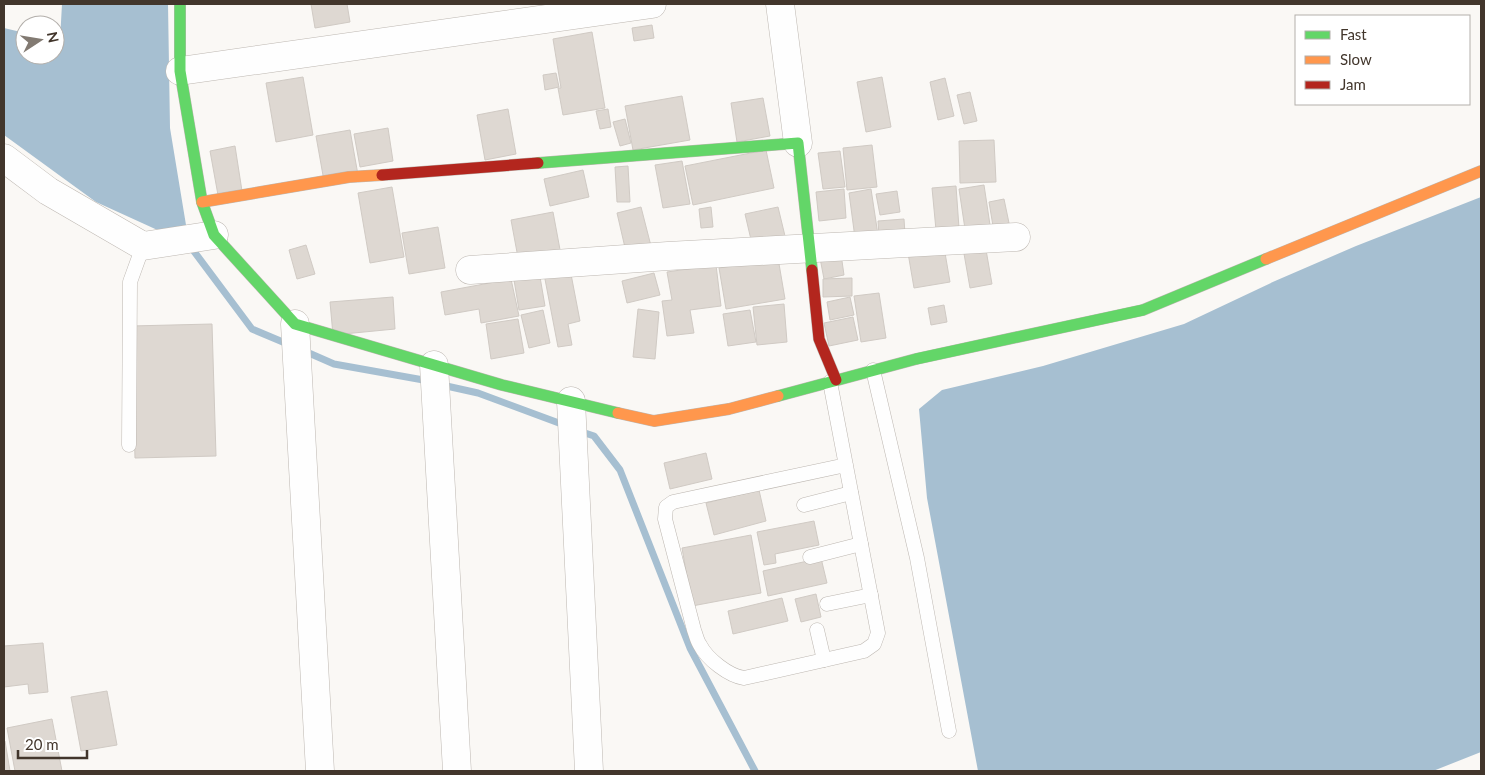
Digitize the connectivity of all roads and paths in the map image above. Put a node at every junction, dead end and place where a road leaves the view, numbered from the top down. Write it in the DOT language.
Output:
graph roads {
  1 [pos="180,4"];
  2 [pos="652,4"];
  3 [pos="780,4"];
  4 [pos="180,71"];
  5 [pos="798,143"];
  6 [pos="4,158"];
  7 [pos="1481,171"];
  8 [pos="202,202"];
  9 [pos="1016,237"];
  10 [pos="195,239"];
  11 [pos="143,246"];
  12 [pos="808,249"];
  13 [pos="470,270"];
  14 [pos="296,340"];
  15 [pos="873,370"];
  16 [pos="435,377"];
  17 [pos="833,381"];
  18 [pos="572,419"];
  19 [pos="129,445"];
  20 [pos="846,465"];
  21 [pos="851,493"];
  22 [pos="804,505"];
  23 [pos="861,544"];
  24 [pos="810,557"];
  25 [pos="871,595"];
  26 [pos="827,604"];
  27 [pos="817,630"];
  28 [pos="824,660"];
  29 [pos="949,732"];
  30 [pos="320,771"];
  31 [pos="457,771"];
  32 [pos="589,771"];
  1 -- 4 [label="street"];
  2 -- 4 [label="street"];
  3 -- 5 [label="street"];
  4 -- 8 [label="street"];
  5 -- 8 [label="street"];
  5 -- 12 [label="street"];
  6 -- 11 [label="street"];
  7 -- 15 [label="street"];
  8 -- 10 [label="street"];
  9 -- 12 [label="street"];
  10 -- 11 [label="street"];
  10 -- 14 [label="street"];
  11 -- 19 [label="lane"];
  12 -- 13 [label="street"];
  12 -- 17 [label="street"];
  14 -- 16 [label="street"];
  14 -- 30 [label="street"];
  15 -- 17 [label="street"];
  15 -- 29 [label="lane"];
  16 -- 18 [label="street"];
  16 -- 31 [label="street"];
  17 -- 18 [label="street"];
  17 -- 20 [label="lane"];
  18 -- 32 [label="street"];
  20 -- 21 [label="lane"];
  20 -- 28 [label="lane"];
  21 -- 22 [label="lane"];
  21 -- 23 [label="lane"];
  23 -- 24 [label="lane"];
  23 -- 25 [label="lane"];
  25 -- 26 [label="lane"];
  25 -- 28 [label="lane"];
  27 -- 28 [label="lane"];
}
